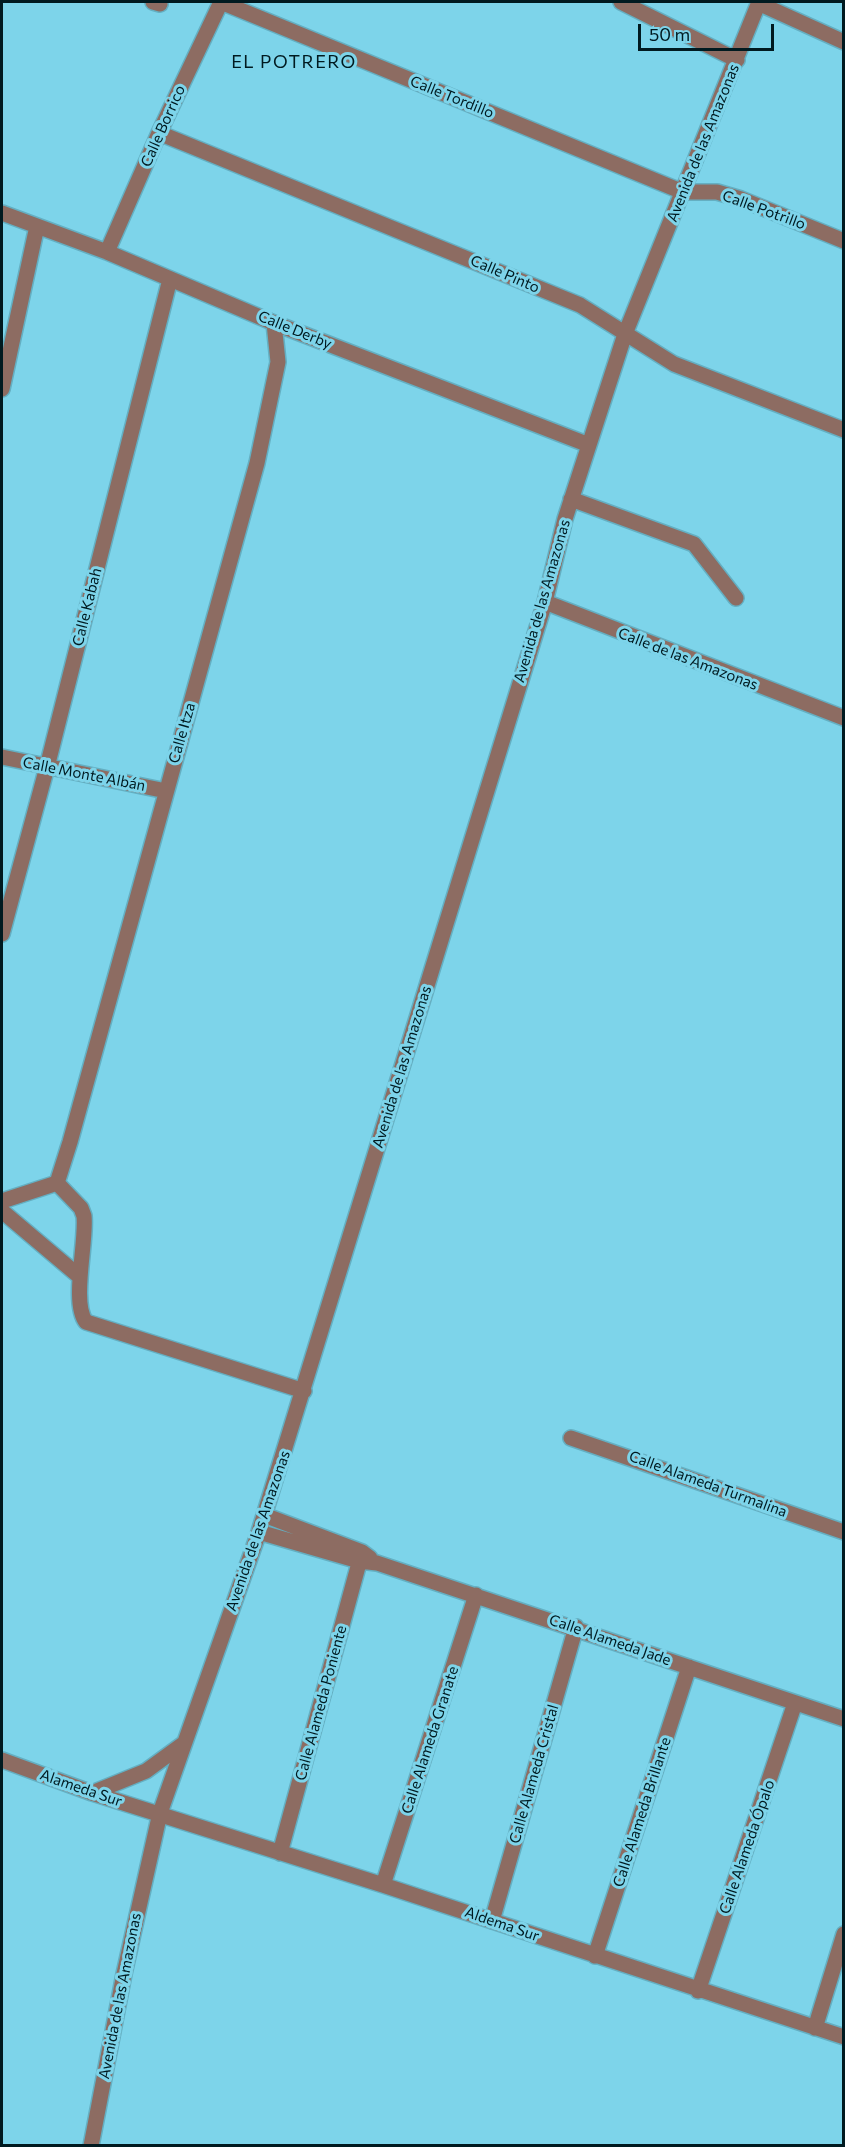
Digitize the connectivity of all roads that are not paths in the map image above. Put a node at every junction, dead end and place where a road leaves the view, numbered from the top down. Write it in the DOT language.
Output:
graph roads {
  1 [pos="221,2"];
  2 [pos="621,2"];
  3 [pos="758,2"];
  4 [pos="843,42"];
  5 [pos="736,60"];
  6 [pos="159,133"];
  7 [pos="682,192"];
  8 [pos="2,213"];
  9 [pos="37,226"];
  10 [pos="843,241"];
  11 [pos="107,252"];
  12 [pos="170,279"];
  13 [pos="274,322"];
  14 [pos="625,334"];
  15 [pos="2,389"];
  16 [pos="843,430"];
  17 [pos="589,445"];
  18 [pos="571,500"];
  19 [pos="736,598"];
  20 [pos="544,602"];
  21 [pos="838,716"];
  22 [pos="2,758"];
  23 [pos="47,766"];
  24 [pos="166,791"];
  25 [pos="2,934"];
  26 [pos="57,1183"];
  27 [pos="2,1200"];
  28 [pos="2,1211"];
  29 [pos="80,1277"];
  30 [pos="304,1391"];
  31 [pos="571,1438"];
  32 [pos="264,1515"];
  33 [pos="259,1532"];
  34 [pos="843,1532"];
  35 [pos="361,1556"];
  36 [pos="476,1595"];
  37 [pos="576,1628"];
  38 [pos="689,1667"];
  39 [pos="795,1703"];
  40 [pos="843,1719"];
  41 [pos="183,1744"];
  42 [pos="2,1760"];
  43 [pos="92,1793"];
  44 [pos="160,1814"];
  45 [pos="280,1853"];
  46 [pos="383,1885"];
  47 [pos="492,1920"];
  48 [pos="843,1934"];
  49 [pos="595,1956"];
  50 [pos="698,1991"];
  51 [pos="815,2028"];
  52 [pos="843,2037"];
  53 [pos="91,2145"];
  1 -- 6 [label="street, Calle Borrico"];
  1 -- 7 [label="street, Calle Tordillo"];
  2 -- 5 [label="street"];
  3 -- 4 [label="street"];
  3 -- 5 [label="street, Avenida de las Amazonas"];
  5 -- 7 [label="street, Avenida de las Amazonas"];
  6 -- 11 [label="street, Calle Borrico"];
  6 -- 14 [label="street, Calle Pinto"];
  7 -- 10 [label="street, Calle Potrillo"];
  7 -- 14 [label="street, Avenida de las Amazonas"];
  8 -- 9 [label="street, Calle Derby"];
  9 -- 11 [label="street, Calle Derby"];
  9 -- 15 [label="street"];
  11 -- 12 [label="street, Calle Derby"];
  12 -- 13 [label="street, Calle Derby"];
  12 -- 23 [label="street, Calle Kabah"];
  13 -- 17 [label="street, Calle Derby"];
  13 -- 24 [label="street, Calle Itza"];
  14 -- 16 [label="street, Calle Pinto"];
  14 -- 17 [label="street, Avenida de las Amazonas"];
  17 -- 18 [label="street, Avenida de las Amazonas"];
  18 -- 19 [label="street"];
  18 -- 20 [label="street, Avenida de las Amazonas"];
  20 -- 21 [label="street, Calle de las Amazonas"];
  20 -- 30 [label="street, Avenida de las Amazonas"];
  22 -- 23 [label="street, Calle Monte Albán"];
  23 -- 24 [label="street, Calle Monte Albán"];
  23 -- 25 [label="street, Calle Kabah"];
  24 -- 26 [label="street, Calle Itza"];
  26 -- 27 [label="street"];
  26 -- 29 [label="street"];
  28 -- 29 [label="street"];
  29 -- 30 [label="street"];
  30 -- 32 [label="street, Avenida de las Amazonas"];
  31 -- 34 [label="street, Calle Alameda Turmalina"];
  32 -- 33 [label="street, Avenida de las Amazonas"];
  32 -- 35 [label="street, Calle Alameda Jade"];
  33 -- 35 [label="street, Calle Alameda Jade"];
  33 -- 41 [label="street, Avenida de las Amazonas"];
  35 -- 36 [label="street, Calle Alameda Jade"];
  35 -- 45 [label="street, Calle Alameda Poniente"];
  36 -- 37 [label="street, Calle Alameda Jade"];
  36 -- 46 [label="street, Calle Alameda Granate"];
  37 -- 38 [label="street, Calle Alameda Jade"];
  37 -- 47 [label="street, Calle Alameda Cristal"];
  38 -- 39 [label="street, Calle Alameda Jade"];
  38 -- 49 [label="street, Calle Alameda Brillante"];
  39 -- 40 [label="street, Calle Alameda Jade"];
  39 -- 50 [label="street, Calle Alameda Ópalo"];
  41 -- 43 [label="street"];
  41 -- 44 [label="street, Avenida de las Amazonas"];
  42 -- 43 [label="street, Alameda Sur"];
  43 -- 44 [label="street, Alameda Sur"];
  44 -- 45 [label="street, Aldema Sur"];
  44 -- 53 [label="street, Avenida de las Amazonas"];
  45 -- 46 [label="street, Aldema Sur"];
  46 -- 47 [label="street, Aldema Sur"];
  47 -- 49 [label="street, Aldema Sur"];
  48 -- 51 [label="street"];
  49 -- 50 [label="street, Aldema Sur"];
  50 -- 51 [label="street, Aldema Sur"];
  51 -- 52 [label="street, Aldema Sur"];
}
